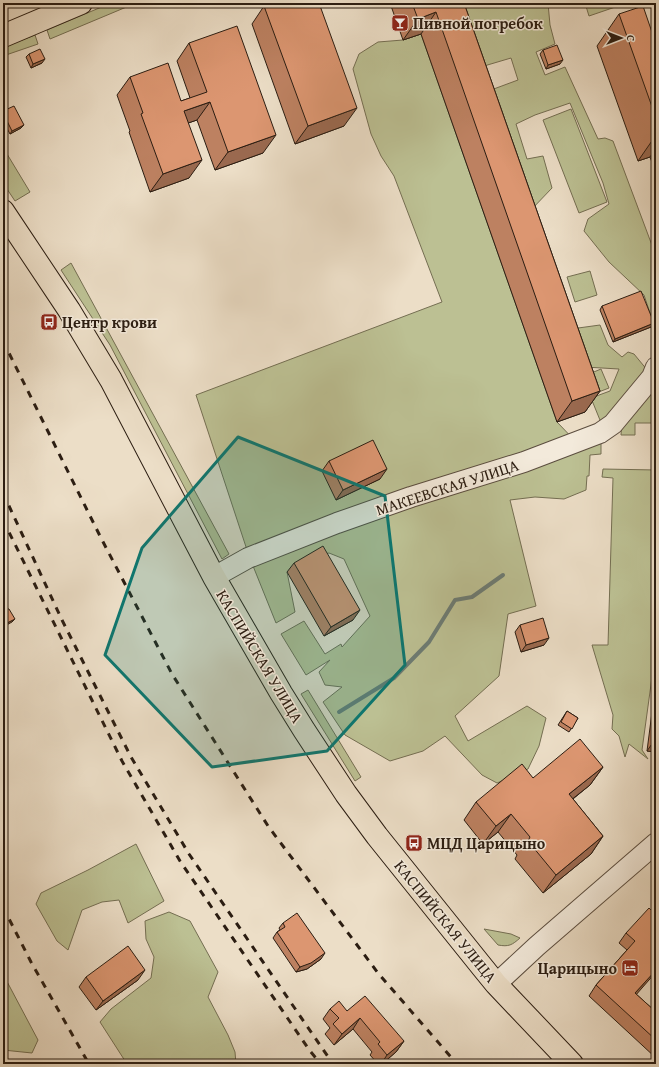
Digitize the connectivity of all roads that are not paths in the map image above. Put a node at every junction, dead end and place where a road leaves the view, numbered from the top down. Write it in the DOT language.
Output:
graph roads {
  1 [pos="81,3"];
  2 [pos="3,36"];
  3 [pos="3,211"];
  4 [pos="656,367"];
  5 [pos="214,577"];
  6 [pos="656,843"];
  7 [pos="496,984"];
  8 [pos="572,1064"];
  1 -- 2 [label="main road"];
  3 -- 5 [label="main road, КАСПИЙСКАЯ УЛИЦА"];
  4 -- 5 [label="street, МАКЕЕВСКАЯ УЛИЦА"];
  5 -- 7 [label="main road, КАСПИЙСКАЯ УЛИЦА"];
  6 -- 7 [label="street"];
  7 -- 8 [label="main road, КАСПИЙСКАЯ УЛИЦА"];
}
